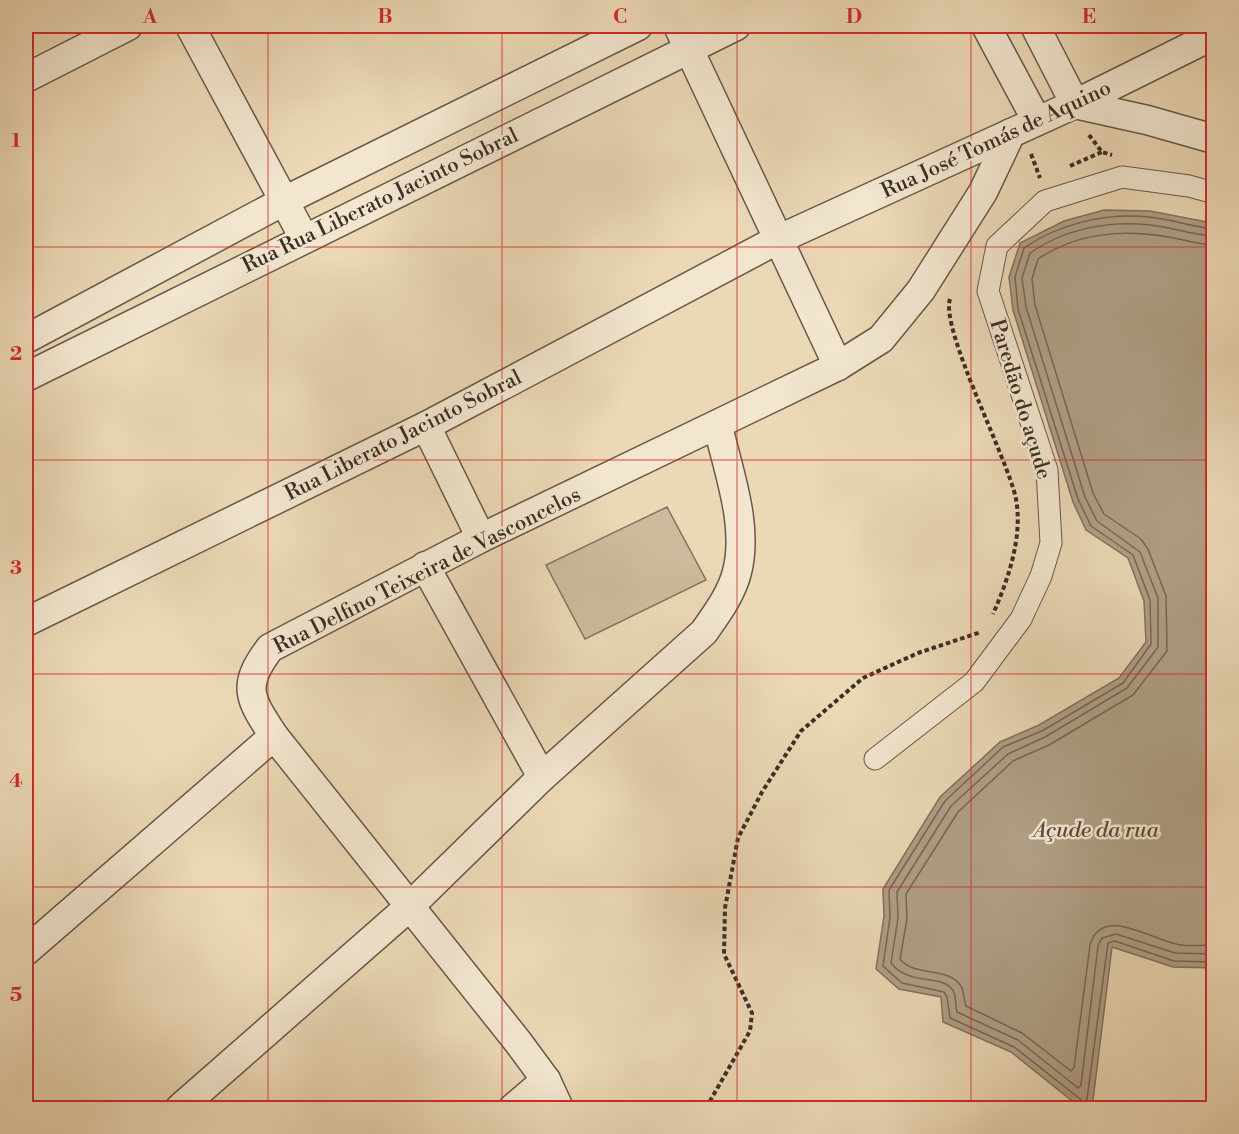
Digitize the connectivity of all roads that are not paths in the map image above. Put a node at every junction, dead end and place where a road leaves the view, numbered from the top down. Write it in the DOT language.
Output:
graph roads {
  1 [pos="128,26"];
  2 [pos="190,26"];
  3 [pos="638,26"];
  4 [pos="736,26"];
  5 [pos="986,26"];
  6 [pos="1035,26"];
  7 [pos="1214,35"];
  8 [pos="684,37"];
  9 [pos="26,78"];
  10 [pos="1075,104"];
  11 [pos="1023,127"];
  12 [pos="1214,139"];
  13 [pos="1214,193"];
  14 [pos="284,201"];
  15 [pos="304,238"];
  16 [pos="777,240"];
  17 [pos="26,339"];
  18 [pos="838,366"];
  19 [pos="26,377"];
  20 [pos="426,426"];
  21 [pos="718,426"];
  22 [pos="481,538"];
  23 [pos="425,566"];
  24 [pos="26,622"];
  25 [pos="274,736"];
  26 [pos="874,759"];
  27 [pos="542,777"];
  28 [pos="409,907"];
  29 [pos="26,951"];
  30 [pos="546,1080"];
  31 [pos="180,1108"];
  32 [pos="513,1108"];
  33 [pos="559,1108"];
  1 -- 9 [label="street"];
  2 -- 14 [label="street"];
  3 -- 14 [label="street"];
  4 -- 8 [label="street, Rua Rua Liberato Jacinto Sobral"];
  5 -- 11 [label="street"];
  6 -- 10 [label="street"];
  7 -- 10 [label="street, Rua José Tomás de Aquino"];
  8 -- 15 [label="street, Rua Rua Liberato Jacinto Sobral"];
  8 -- 16 [label="street"];
  10 -- 11 [label="street, Rua José Tomás de Aquino"];
  10 -- 12 [label="street"];
  11 -- 16 [label="street, Rua José Tomás de Aquino"];
  11 -- 18 [label="street, Rua Delfino Teixeira de Vasconcelos"];
  13 -- 26 [label="street, Paredão do açude"];
  14 -- 15 [label="street"];
  14 -- 17 [label="street"];
  15 -- 19 [label="street, Rua Rua Liberato Jacinto Sobral"];
  16 -- 18 [label="street"];
  16 -- 20 [label="street, Rua Liberato Jacinto Sobral"];
  18 -- 21 [label="street, Rua Delfino Teixeira de Vasconcelos"];
  20 -- 22 [label="street"];
  20 -- 24 [label="street, Rua Liberato Jacinto Sobral"];
  21 -- 22 [label="street, Rua Delfino Teixeira de Vasconcelos"];
  21 -- 27 [label="street"];
  22 -- 23 [label="street, Rua Delfino Teixeira de Vasconcelos"];
  23 -- 25 [label="street, Rua Delfino Teixeira de Vasconcelos"];
  23 -- 27 [label="street"];
  25 -- 28 [label="street"];
  25 -- 29 [label="street"];
  27 -- 28 [label="street"];
  28 -- 30 [label="street"];
  28 -- 31 [label="street"];
  30 -- 32 [label="street"];
  30 -- 33 [label="street"];
}
